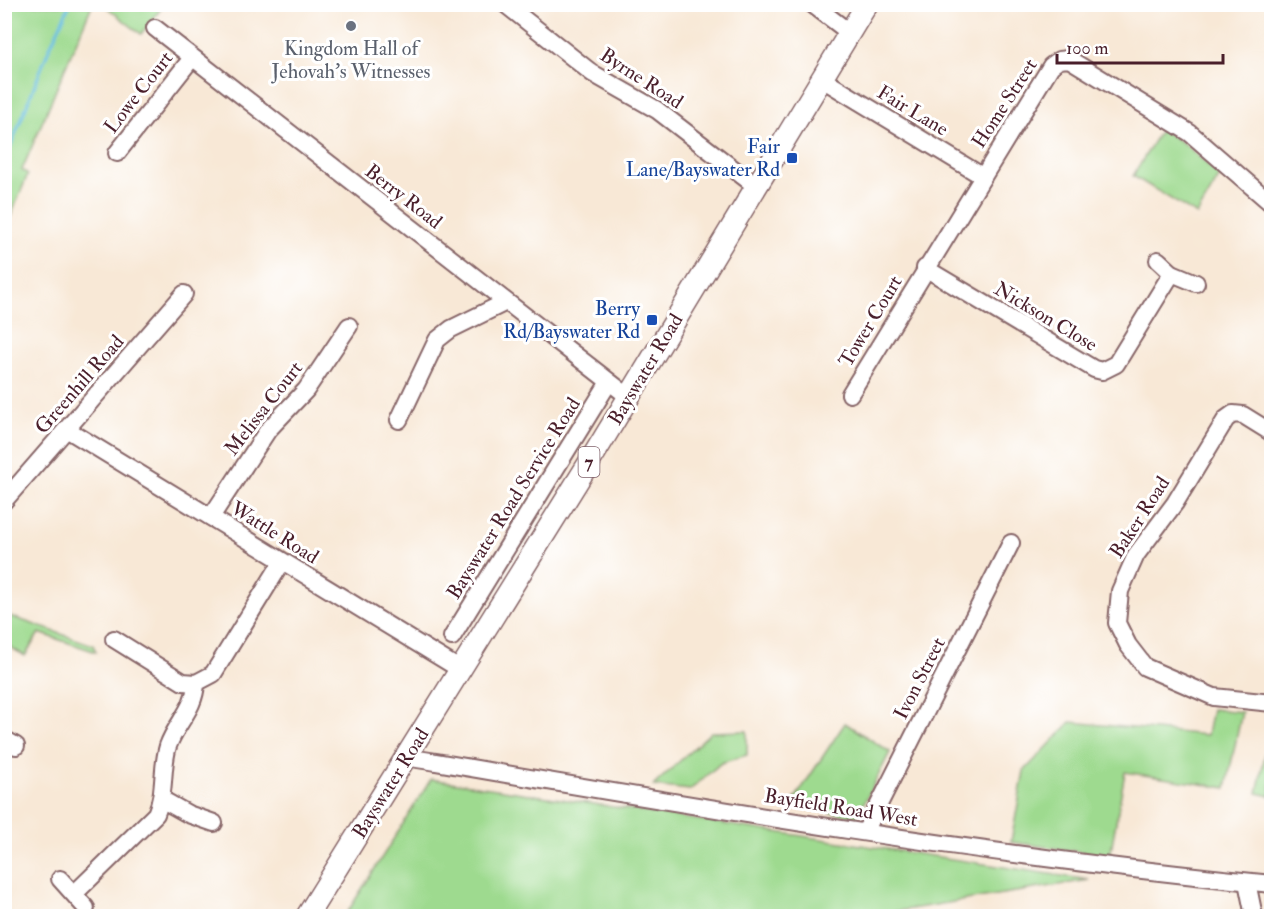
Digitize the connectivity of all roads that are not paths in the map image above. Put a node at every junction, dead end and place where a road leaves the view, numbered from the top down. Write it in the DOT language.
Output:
graph roads {
  1 [pos="505,4"];
  2 [pos="812,4"];
  3 [pos="867,4"];
  4 [pos="155,27"];
  5 [pos="850,33"];
  6 [pos="192,58"];
  7 [pos="822,79"];
  8 [pos="117,153"];
  9 [pos="982,176"];
  10 [pos="757,187"];
  11 [pos="1272,204"];
  12 [pos="1158,260"];
  13 [pos="925,268"];
  14 [pos="1172,273"];
  15 [pos="1196,283"];
  16 [pos="184,294"];
  17 [pos="506,302"];
  18 [pos="349,326"];
  19 [pos="609,382"];
  20 [pos="850,394"];
  21 [pos="628,397"];
  22 [pos="399,420"];
  23 [pos="68,430"];
  24 [pos="1272,433"];
  25 [pos="4,501"];
  26 [pos="211,517"];
  27 [pos="1011,543"];
  28 [pos="282,562"];
  29 [pos="452,637"];
  30 [pos="114,639"];
  31 [pos="461,670"];
  32 [pos="196,683"];
  33 [pos="1272,703"];
  34 [pos="406,757"];
  35 [pos="163,800"];
  36 [pos="214,823"];
  37 [pos="865,832"];
  38 [pos="60,879"];
  39 [pos="1247,882"];
  40 [pos="1272,884"];
  41 [pos="74,894"];
  42 [pos="86,908"];
  43 [pos="307,916"];
  44 [pos="1254,916"];
  1 -- 10 [label="street, Byrne Road"];
  2 -- 5 [label="street"];
  3 -- 5 [label="main road, Bayswater Road / 7"];
  4 -- 6 [label="street, Berry Road"];
  5 -- 7 [label="main road, Bayswater Road / 7"];
  6 -- 8 [label="street, Lowe Court"];
  6 -- 17 [label="street, Berry Road"];
  7 -- 9 [label="street, Fair Lane"];
  7 -- 10 [label="main road, Bayswater Road / 7"];
  9 -- 11 [label="street, Home Street"];
  9 -- 13 [label="street, Home Street"];
  10 -- 21 [label="main road, Bayswater Road / 7"];
  12 -- 14 [label="street"];
  13 -- 14 [label="street, Nickson Close"];
  13 -- 20 [label="street, Tower Court"];
  14 -- 15 [label="street"];
  16 -- 23 [label="street, Greenhill Road"];
  17 -- 19 [label="street, Berry Road"];
  17 -- 22 [label="street"];
  18 -- 26 [label="street, Melissa Court"];
  19 -- 21 [label="street, Berry Road"];
  19 -- 29 [label="street, Bayswater Road Service Road"];
  21 -- 31 [label="main road, Bayswater Road / 7"];
  23 -- 25 [label="street, Greenhill Road"];
  23 -- 26 [label="street, Wattle Road"];
  24 -- 33 [label="street, Baker Road"];
  26 -- 28 [label="street, Wattle Road"];
  27 -- 37 [label="street, Ivon Street"];
  28 -- 31 [label="street, Wattle Road"];
  28 -- 32 [label="street"];
  30 -- 32 [label="street"];
  31 -- 34 [label="main road, Bayswater Road / 7"];
  32 -- 35 [label="street"];
  34 -- 37 [label="street, Bayfield Road West"];
  34 -- 43 [label="main road, Bayswater Road / 7"];
  35 -- 36 [label="street"];
  35 -- 41 [label="street"];
  37 -- 39 [label="street, Bayfield Road West"];
  38 -- 41 [label="street"];
  39 -- 40 [label="street, Bayfield Road West"];
  39 -- 44 [label="street"];
  41 -- 42 [label="street"];
}
